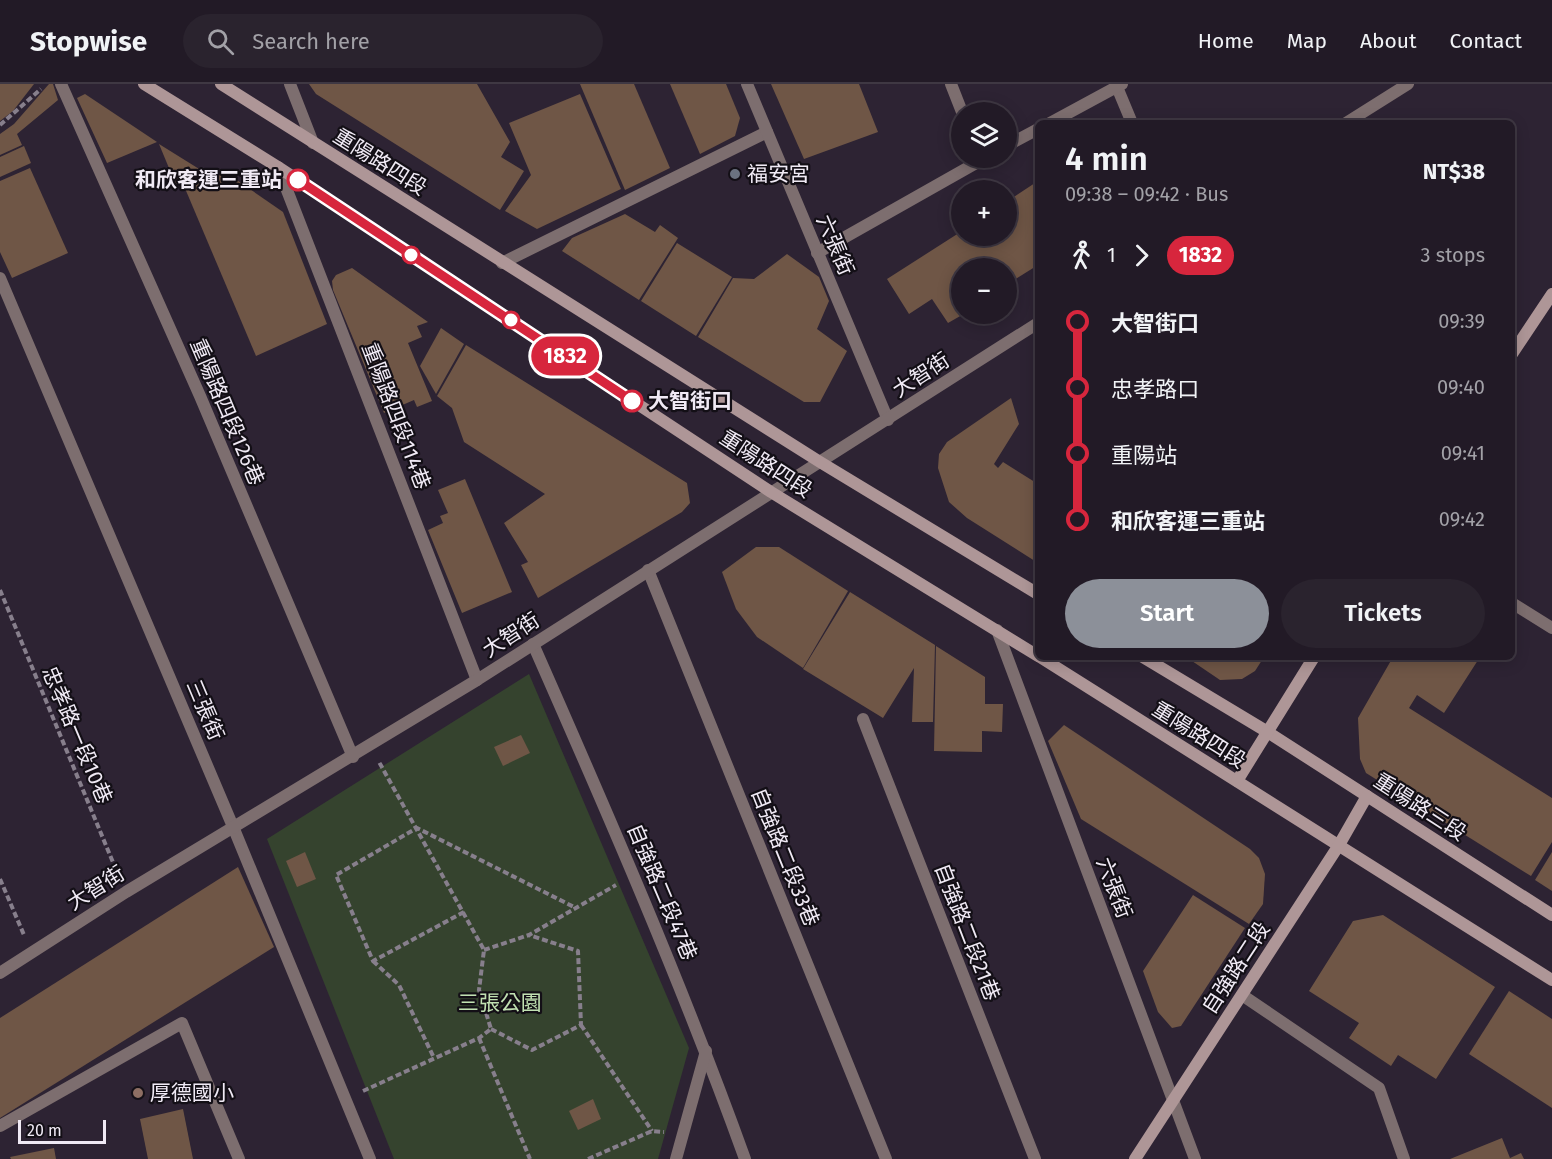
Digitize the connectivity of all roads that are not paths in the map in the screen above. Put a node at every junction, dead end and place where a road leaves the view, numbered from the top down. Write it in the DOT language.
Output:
graph roads {
  1 [pos="61,84"];
  2 [pos="144,84"];
  3 [pos="221,84"];
  4 [pos="290,84"];
  5 [pos="747,84"];
  6 [pos="951,84"];
  7 [pos="1408,84"];
  8 [pos="1120,85"];
  9 [pos="958,102"];
  10 [pos="1056,120"];
  11 [pos="1131,120"];
  12 [pos="1351,120"];
  13 [pos="1035,131"];
  14 [pos="767,132"];
  15 [pos="1017,140"];
  16 [pos="313,143"];
  17 [pos="278,166"];
  18 [pos="965,168"];
  19 [pos="817,253"];
  20 [pos="502,263"];
  21 [pos="0,278"];
  22 [pos="1552,294"];
  23 [pos="1035,325"];
  24 [pos="1515,350"];
  25 [pos="888,420"];
  26 [pos="820,462"];
  27 [pos="771,492"];
  28 [pos="648,570"];
  29 [pos="1035,592"];
  30 [pos="1515,605"];
  31 [pos="1552,628"];
  32 [pos="997,630"];
  33 [pos="533,644"];
  34 [pos="1035,654"];
  35 [pos="1045,660"];
  36 [pos="1148,660"];
  37 [pos="1312,660"];
  38 [pos="477,680"];
  39 [pos="863,718"];
  40 [pos="1266,731"];
  41 [pos="352,757"];
  42 [pos="1237,781"];
  43 [pos="1367,796"];
  44 [pos="234,829"];
  45 [pos="1339,845"];
  46 [pos="1552,915"];
  47 [pos="0,973"];
  48 [pos="1552,980"];
  49 [pos="1242,995"];
  50 [pos="706,1051"];
  51 [pos="1173,1101"];
  52 [pos="0,1126"];
  53 [pos="239,1159"];
  54 [pos="370,1159"];
  55 [pos="676,1159"];
  56 [pos="745,1159"];
  57 [pos="886,1159"];
  58 [pos="1035,1159"];
  59 [pos="1135,1159"];
  60 [pos="1195,1159"];
  61 [pos="1404,1159"];
  1 -- 41 [label="street, 重陽路四段126巷"];
  2 -- 17 [label="main road, 重陽路四段"];
  3 -- 16 [label="main road, 重陽路四段"];
  4 -- 16 [label="street"];
  5 -- 14 [label="street, 六張街"];
  6 -- 9 [label="street"];
  7 -- 12 [label="street"];
  8 -- 10 [label="street"];
  8 -- 11 [label="street"];
  13 -- 15 [label="street"];
  14 -- 19 [label="street, 六張街"];
  14 -- 20 [label="street"];
  16 -- 20 [label="main road, 重陽路四段"];
  17 -- 27 [label="main road, 重陽路四段"];
  17 -- 38 [label="street, 重陽路四段114巷"];
  18 -- 19 [label="street"];
  19 -- 25 [label="street, 六張街"];
  20 -- 26 [label="main road, 重陽路四段"];
  21 -- 44 [label="street, 三張街"];
  22 -- 24 [label="main road"];
  23 -- 25 [label="street, 大智街"];
  25 -- 26 [label="street, 大智街"];
  26 -- 27 [label="street, 大智街"];
  26 -- 29 [label="main road, 重陽路四段"];
  27 -- 28 [label="street, 大智街"];
  27 -- 32 [label="main road, 重陽路四段"];
  28 -- 33 [label="street, 大智街"];
  28 -- 57 [label="street, 自強路二段33巷"];
  30 -- 31 [label="street"];
  32 -- 34 [label="main road, 重陽路四段"];
  32 -- 51 [label="street, 六張街"];
  33 -- 38 [label="street, 大智街"];
  33 -- 50 [label="street, 自強路二段47巷"];
  35 -- 42 [label="main road, 重陽路四段"];
  36 -- 40 [label="main road, 重陽路四段"];
  37 -- 40 [label="main road"];
  38 -- 41 [label="street, 大智街"];
  39 -- 58 [label="street, 自強路二段21巷"];
  40 -- 42 [label="main road"];
  40 -- 43 [label="main road, 重陽路三段"];
  41 -- 44 [label="street, 大智街"];
  42 -- 45 [label="main road, 重陽路四段"];
  43 -- 45 [label="main road, 自強路二段"];
  43 -- 46 [label="main road, 重陽路三段"];
  44 -- 47 [label="street, 大智街"];
  44 -- 54 [label="street, 三張街"];
  45 -- 48 [label="main road"];
  45 -- 49 [label="main road, 自強路二段"];
  49 -- 51 [label="main road, 自強路二段"];
  49 -- 61 [label="street"];
  50 -- 55 [label="street"];
  50 -- 56 [label="street, 自強路二段47巷"];
  51 -- 59 [label="main road, 自強路二段"];
  51 -- 60 [label="street, 六張街"];
  52 -- 53 [label="street"];
}
